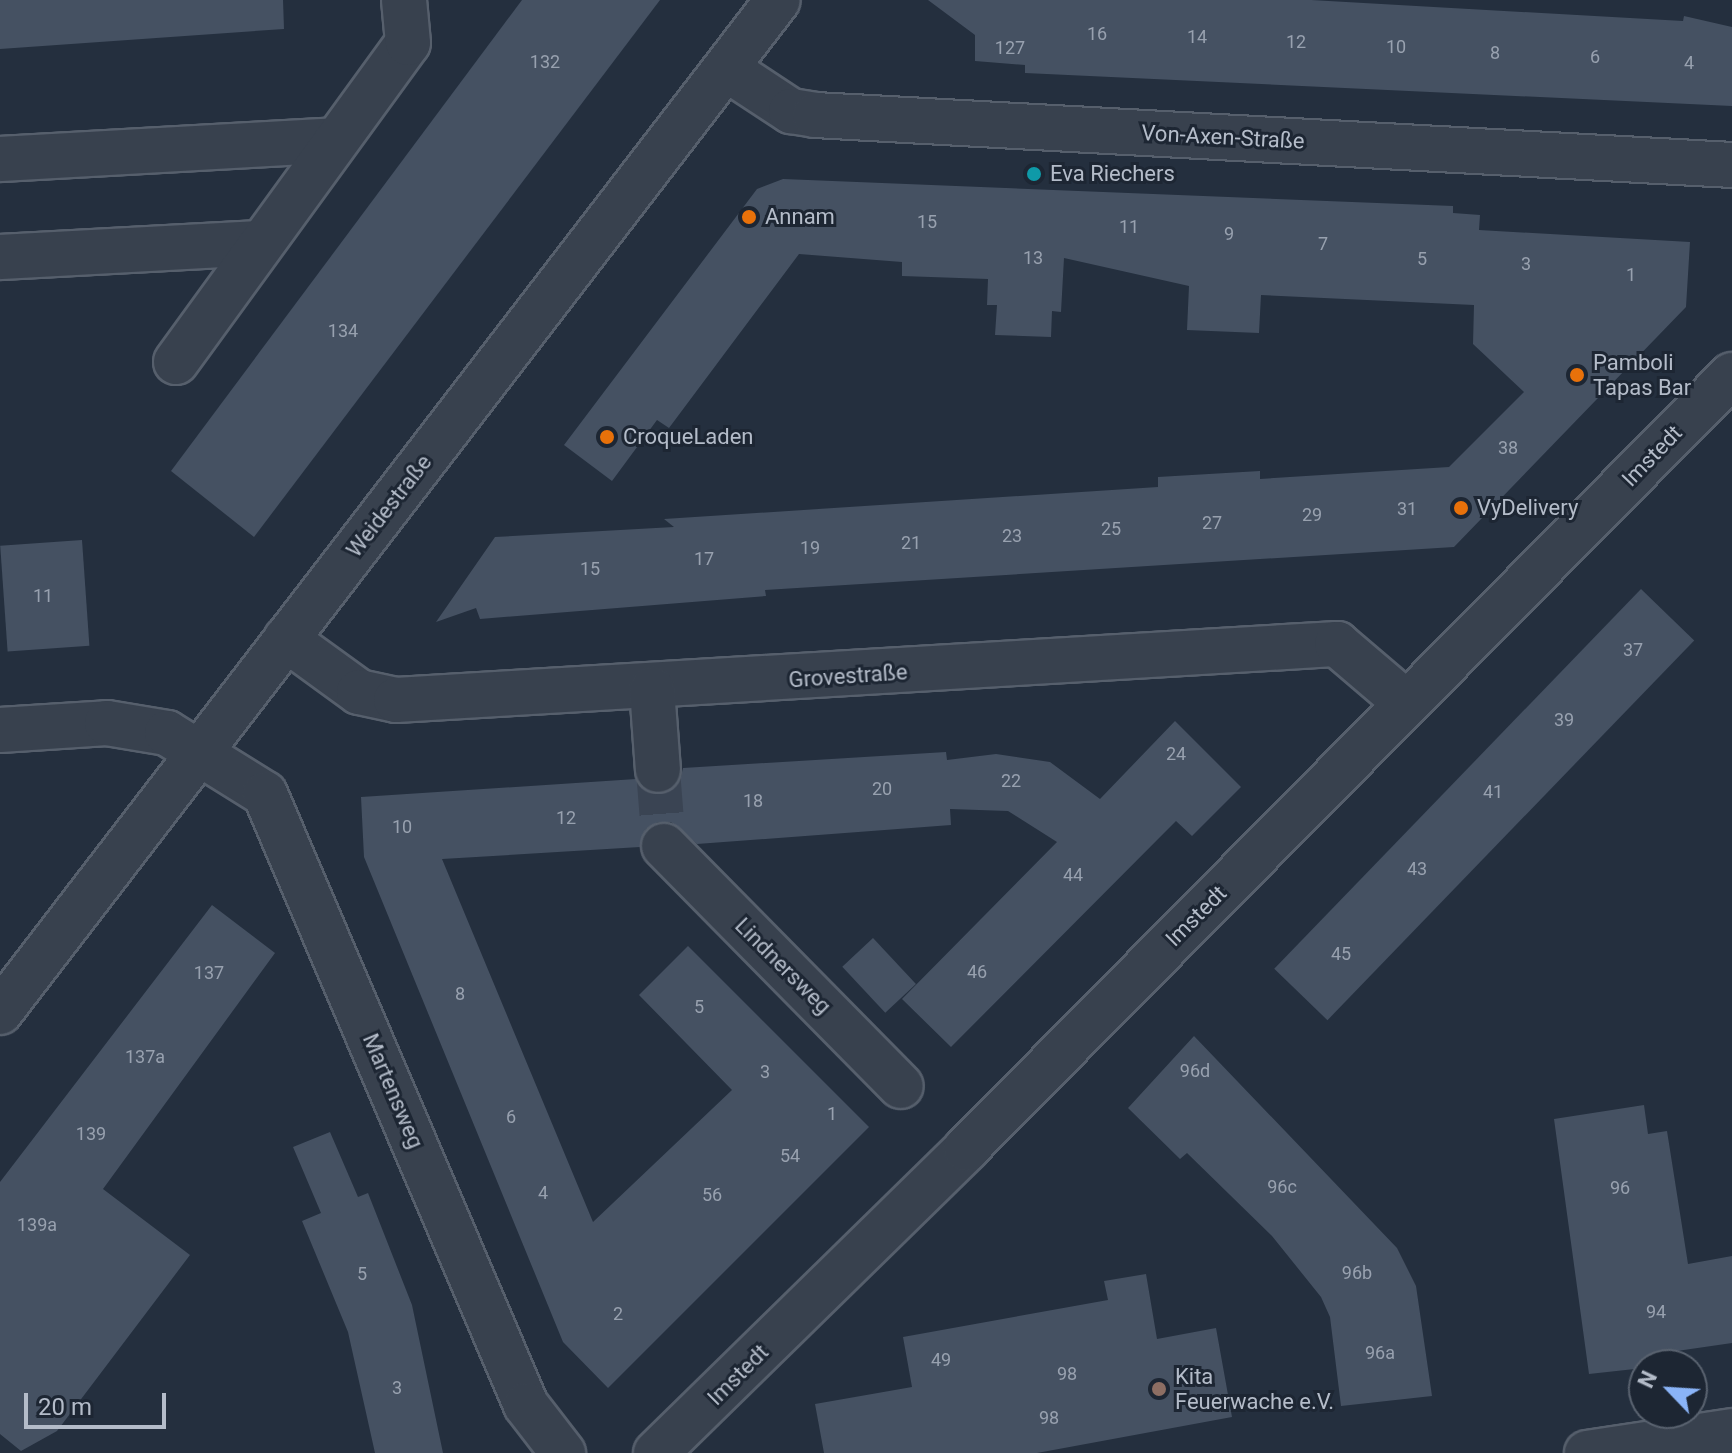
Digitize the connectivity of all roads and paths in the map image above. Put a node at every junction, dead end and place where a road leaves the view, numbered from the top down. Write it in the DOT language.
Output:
graph roads {
  1 [pos="404,0"];
  2 [pos="778,0"];
  3 [pos="727,69"];
  4 [pos="335,140"];
  5 [pos="0,159"];
  6 [pos="1732,165"];
  7 [pos="261,243"];
  8 [pos="0,257"];
  9 [pos="176,362"];
  10 [pos="1732,375"];
  11 [pos="286,639"];
  12 [pos="652,689"];
  13 [pos="1406,703"];
  14 [pos="0,730"];
  15 [pos="201,750"];
  16 [pos="658,770"];
  17 [pos="664,846"];
  18 [pos="0,1012"];
  19 [pos="901,1086"];
  20 [pos="1732,1431"];
  21 [pos="563,1453"];
  22 [pos="656,1453"];
  23 [pos="1587,1453"];
  1 -- 4 [label="street"];
  2 -- 3 [label="street, Weidestraße"];
  3 -- 6 [label="street, Von-Axen-Straße"];
  3 -- 11 [label="street, Weidestraße"];
  4 -- 5 [label="street"];
  4 -- 7 [label="street"];
  7 -- 8 [label="street"];
  7 -- 9 [label="street"];
  10 -- 13 [label="street, Imstedt"];
  11 -- 12 [label="street, Grovestraße"];
  11 -- 15 [label="street, Weidestraße"];
  12 -- 13 [label="street, Grovestraße"];
  12 -- 16 [label="street"];
  13 -- 22 [label="street, Imstedt"];
  14 -- 15 [label="street"];
  15 -- 18 [label="street, Weidestraße"];
  15 -- 21 [label="street, Martensweg"];
  17 -- 19 [label="street, Lindnersweg"];
  20 -- 23 [label="street"];
}
